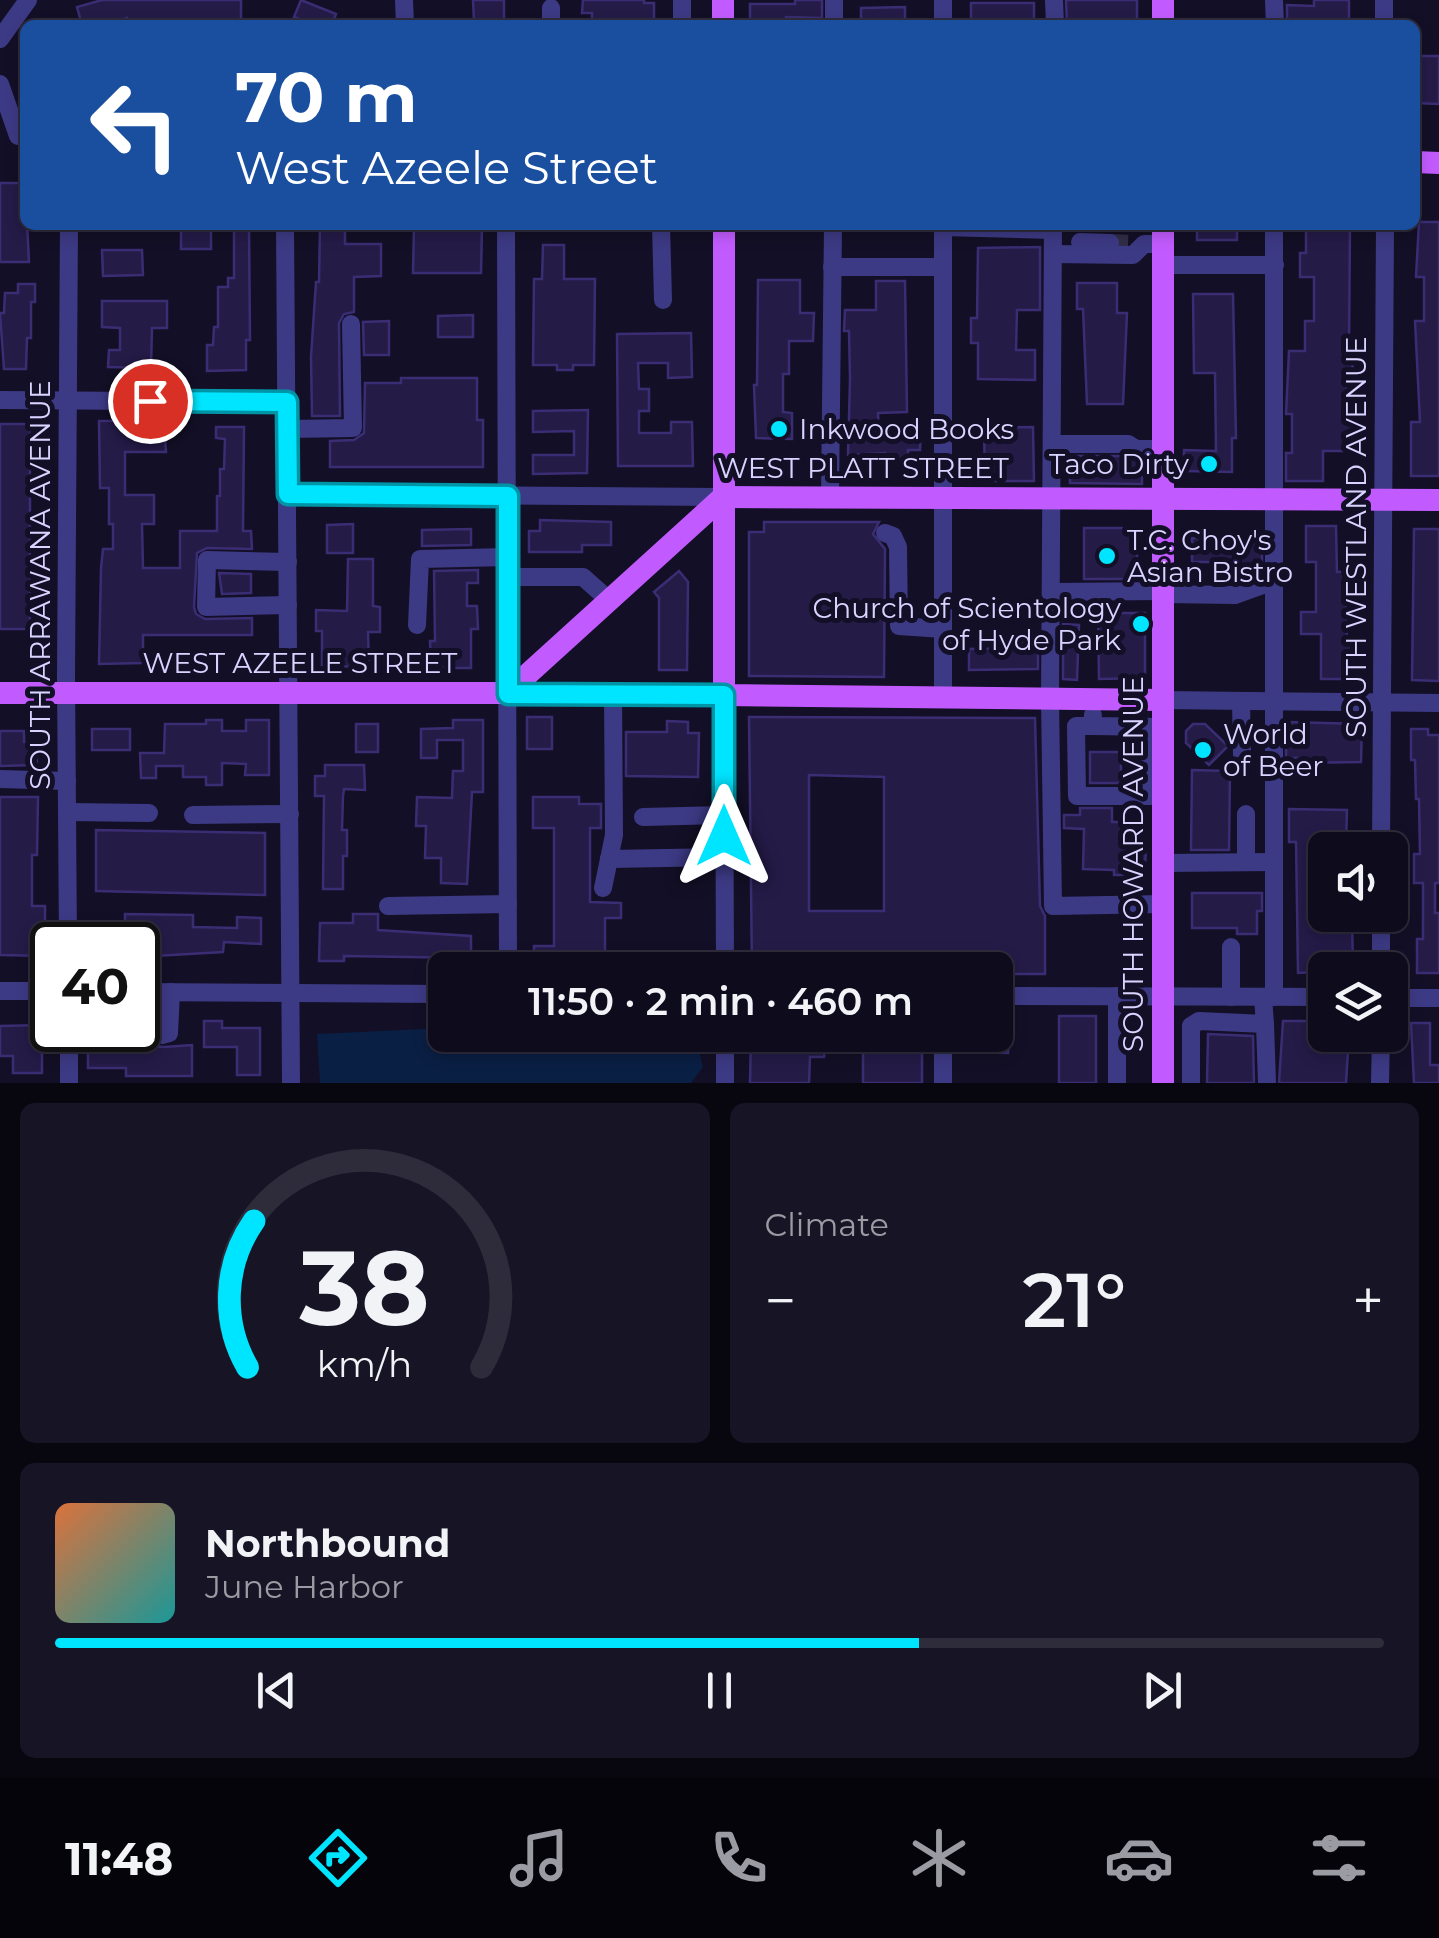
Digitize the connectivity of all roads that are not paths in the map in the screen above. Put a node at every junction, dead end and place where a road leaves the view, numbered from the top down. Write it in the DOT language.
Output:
graph roads {
  1 [pos="28,0"];
  2 [pos="0,39"];
  3 [pos="0,84"];
  4 [pos="20,137"];
  5 [pos="70,230"];
  6 [pos="285,230"];
  7 [pos="506,230"];
  8 [pos="662,230"];
  9 [pos="724,230"];
  10 [pos="833,230"];
  11 [pos="943,230"];
  12 [pos="1053,230"];
  13 [pos="1274,230"];
  14 [pos="1385,230"];
  15 [pos="1080,241"];
  16 [pos="1110,243"];
  17 [pos="1153,244"];
  18 [pos="1054,254"];
  19 [pos="1274,265"];
  20 [pos="832,267"];
  21 [pos="943,267"];
  22 [pos="663,300"];
  23 [pos="351,324"];
  24 [pos="0,400"];
  25 [pos="68,400"];
  26 [pos="287,402"];
  27 [pos="287,429"];
  28 [pos="1053,444"];
  29 [pos="1163,449"];
  30 [pos="288,494"];
  31 [pos="508,496"];
  32 [pos="830,496"];
  33 [pos="723,497"];
  34 [pos="943,498"];
  35 [pos="1053,498"];
  36 [pos="1163,498"];
  37 [pos="1274,499"];
  38 [pos="1384,500"];
  39 [pos="1439,500"];
  40 [pos="885,533"];
  41 [pos="508,556"];
  42 [pos="288,562"];
  43 [pos="508,578"];
  44 [pos="1274,581"];
  45 [pos="1053,592"];
  46 [pos="1163,592"];
  47 [pos="610,602"];
  48 [pos="288,606"];
  49 [pos="418,625"];
  50 [pos="943,629"];
  51 [pos="0,693"];
  52 [pos="66,693"];
  53 [pos="289,694"];
  54 [pos="508,694"];
  55 [pos="612,694"];
  56 [pos="724,695"];
  57 [pos="943,698"];
  58 [pos="1050,699"];
  59 [pos="1093,700"];
  60 [pos="1162,700"];
  61 [pos="1241,701"];
  62 [pos="1274,702"];
  63 [pos="1382,703"];
  64 [pos="1439,703"];
  65 [pos="1092,726"];
  66 [pos="1152,727"];
  67 [pos="1242,755"];
  68 [pos="0,779"];
  69 [pos="67,781"];
  70 [pos="1153,796"];
  71 [pos="67,812"];
  72 [pos="149,813"];
  73 [pos="290,814"];
  74 [pos="1246,814"];
  75 [pos="193,816"];
  76 [pos="724,816"];
  77 [pos="642,817"];
  78 [pos="1381,832"];
  79 [pos="724,856"];
  80 [pos="609,859"];
  81 [pos="1246,862"];
  82 [pos="1273,862"];
  83 [pos="1163,863"];
  84 [pos="603,888"];
  85 [pos="508,904"];
  86 [pos="1163,904"];
  87 [pos="388,906"];
  88 [pos="68,922"];
  89 [pos="1231,948"];
  90 [pos="508,952"];
  91 [pos="725,952"];
  92 [pos="0,990"];
  93 [pos="30,991"];
  94 [pos="160,992"];
  95 [pos="290,993"];
  96 [pos="428,994"];
  97 [pos="1013,996"];
  98 [pos="1117,996"];
  99 [pos="1163,996"];
  100 [pos="1231,997"];
  101 [pos="1268,997"];
  102 [pos="1308,997"];
  103 [pos="1408,998"];
  104 [pos="1439,998"];
  105 [pos="1266,1024"];
  106 [pos="69,1052"];
  107 [pos="725,1052"];
  108 [pos="943,1052"];
  109 [pos="1380,1052"];
  110 [pos="1169,1082"];
  111 [pos="69,1083"];
  112 [pos="291,1083"];
  113 [pos="725,1083"];
  114 [pos="943,1083"];
  115 [pos="1117,1083"];
  116 [pos="1191,1083"];
  117 [pos="1267,1083"];
  118 [pos="1380,1083"];
  1 -- 2 [label="street"];
  3 -- 4 [label="street"];
  5 -- 25 [label="street, SOUTH ARRAWANA AVENUE"];
  6 -- 26 [label="street"];
  7 -- 31 [label="street"];
  8 -- 22 [label="street"];
  9 -- 33 [label="main road"];
  10 -- 20 [label="street"];
  11 -- 21 [label="street"];
  12 -- 18 [label="street"];
  13 -- 19 [label="street"];
  14 -- 38 [label="street, SOUTH WESTLAND AVENUE"];
  15 -- 16 [label="street"];
  15 -- 17 [label="street"];
  15 -- 18 [label="street"];
  17 -- 19 [label="street"];
  17 -- 29 [label="main road, SOUTH HOWARD AVENUE"];
  18 -- 28 [label="street"];
  19 -- 37 [label="street"];
  20 -- 21 [label="street"];
  20 -- 32 [label="street"];
  21 -- 34 [label="street"];
  23 -- 27 [label="street"];
  24 -- 25 [label="street"];
  25 -- 26 [label="street"];
  25 -- 52 [label="street, SOUTH ARRAWANA AVENUE"];
  26 -- 27 [label="street"];
  27 -- 30 [label="street"];
  28 -- 29 [label="street"];
  28 -- 35 [label="street"];
  29 -- 36 [label="main road, SOUTH HOWARD AVENUE"];
  30 -- 31 [label="street, WEST PLATT STREET"];
  30 -- 42 [label="street"];
  31 -- 33 [label="street, WEST PLATT STREET"];
  31 -- 41 [label="street"];
  32 -- 33 [label="main road, WEST PLATT STREET"];
  32 -- 34 [label="main road, WEST PLATT STREET"];
  33 -- 47 [label="main road"];
  33 -- 56 [label="main road"];
  34 -- 35 [label="main road, WEST PLATT STREET"];
  34 -- 50 [label="street"];
  35 -- 36 [label="main road, WEST PLATT STREET"];
  35 -- 45 [label="street"];
  36 -- 37 [label="main road, WEST PLATT STREET"];
  36 -- 46 [label="main road, SOUTH HOWARD AVENUE"];
  37 -- 38 [label="main road, WEST PLATT STREET"];
  37 -- 44 [label="street"];
  38 -- 39 [label="main road, WEST PLATT STREET"];
  38 -- 63 [label="street, SOUTH WESTLAND AVENUE"];
  40 -- 50 [label="street"];
  41 -- 43 [label="street"];
  41 -- 49 [label="street"];
  42 -- 48 [label="street"];
  42 -- 48 [label="street"];
  43 -- 47 [label="street"];
  43 -- 54 [label="street"];
  44 -- 46 [label="street"];
  44 -- 62 [label="street"];
  45 -- 46 [label="street"];
  45 -- 58 [label="street"];
  46 -- 60 [label="main road, SOUTH HOWARD AVENUE"];
  47 -- 54 [label="main road"];
  48 -- 53 [label="street"];
  50 -- 57 [label="street"];
  51 -- 52 [label="main road, WEST AZEELE STREET"];
  52 -- 53 [label="main road, WEST AZEELE STREET"];
  52 -- 69 [label="street, SOUTH ARRAWANA AVENUE"];
  53 -- 54 [label="main road, WEST AZEELE STREET"];
  53 -- 73 [label="street"];
  54 -- 55 [label="street, WEST AZEELE STREET"];
  54 -- 85 [label="street"];
  55 -- 56 [label="street, WEST AZEELE STREET"];
  55 -- 80 [label="street"];
  56 -- 57 [label="main road, WEST AZEELE STREET"];
  56 -- 76 [label="street"];
  57 -- 58 [label="main road, WEST AZEELE STREET"];
  58 -- 59 [label="main road, WEST AZEELE STREET"];
  58 -- 86 [label="street"];
  59 -- 60 [label="main road, WEST AZEELE STREET"];
  59 -- 65 [label="street"];
  60 -- 61 [label="street, WEST AZEELE STREET"];
  60 -- 66 [label="main road, SOUTH HOWARD AVENUE"];
  61 -- 62 [label="street, WEST AZEELE STREET"];
  61 -- 67 [label="street"];
  62 -- 63 [label="street, WEST AZEELE STREET"];
  62 -- 82 [label="street"];
  63 -- 64 [label="street, WEST AZEELE STREET"];
  63 -- 78 [label="street, SOUTH WESTLAND AVENUE"];
  65 -- 66 [label="street"];
  65 -- 70 [label="street"];
  66 -- 70 [label="main road, SOUTH HOWARD AVENUE"];
  68 -- 69 [label="street"];
  69 -- 71 [label="street, SOUTH ARRAWANA AVENUE"];
  70 -- 83 [label="main road, SOUTH HOWARD AVENUE"];
  71 -- 72 [label="street"];
  71 -- 88 [label="street, SOUTH ARRAWANA AVENUE"];
  73 -- 75 [label="street"];
  73 -- 95 [label="street"];
  74 -- 81 [label="street"];
  76 -- 77 [label="street"];
  76 -- 79 [label="street"];
  79 -- 80 [label="street"];
  79 -- 91 [label="street"];
  80 -- 84 [label="street"];
  81 -- 82 [label="street"];
  81 -- 83 [label="street"];
  82 -- 101 [label="street"];
  83 -- 86 [label="main road, SOUTH HOWARD AVENUE"];
  85 -- 87 [label="street"];
  85 -- 90 [label="street"];
  86 -- 99 [label="main road, SOUTH HOWARD AVENUE"];
  89 -- 100 [label="street"];
  92 -- 93 [label="street"];
  94 -- 95 [label="street"];
  95 -- 96 [label="street"];
  95 -- 112 [label="street"];
  97 -- 98 [label="street"];
  98 -- 99 [label="street"];
  98 -- 115 [label="street"];
  99 -- 100 [label="street"];
  99 -- 110 [label="main road, SOUTH HOWARD AVENUE"];
  100 -- 101 [label="street"];
  101 -- 102 [label="street"];
  101 -- 105 [label="street"];
  103 -- 104 [label="street"];
  105 -- 116 [label="street"];
  105 -- 117 [label="street"];
  106 -- 111 [label="street"];
  107 -- 113 [label="street"];
  108 -- 114 [label="street"];
  109 -- 118 [label="street"];
}
